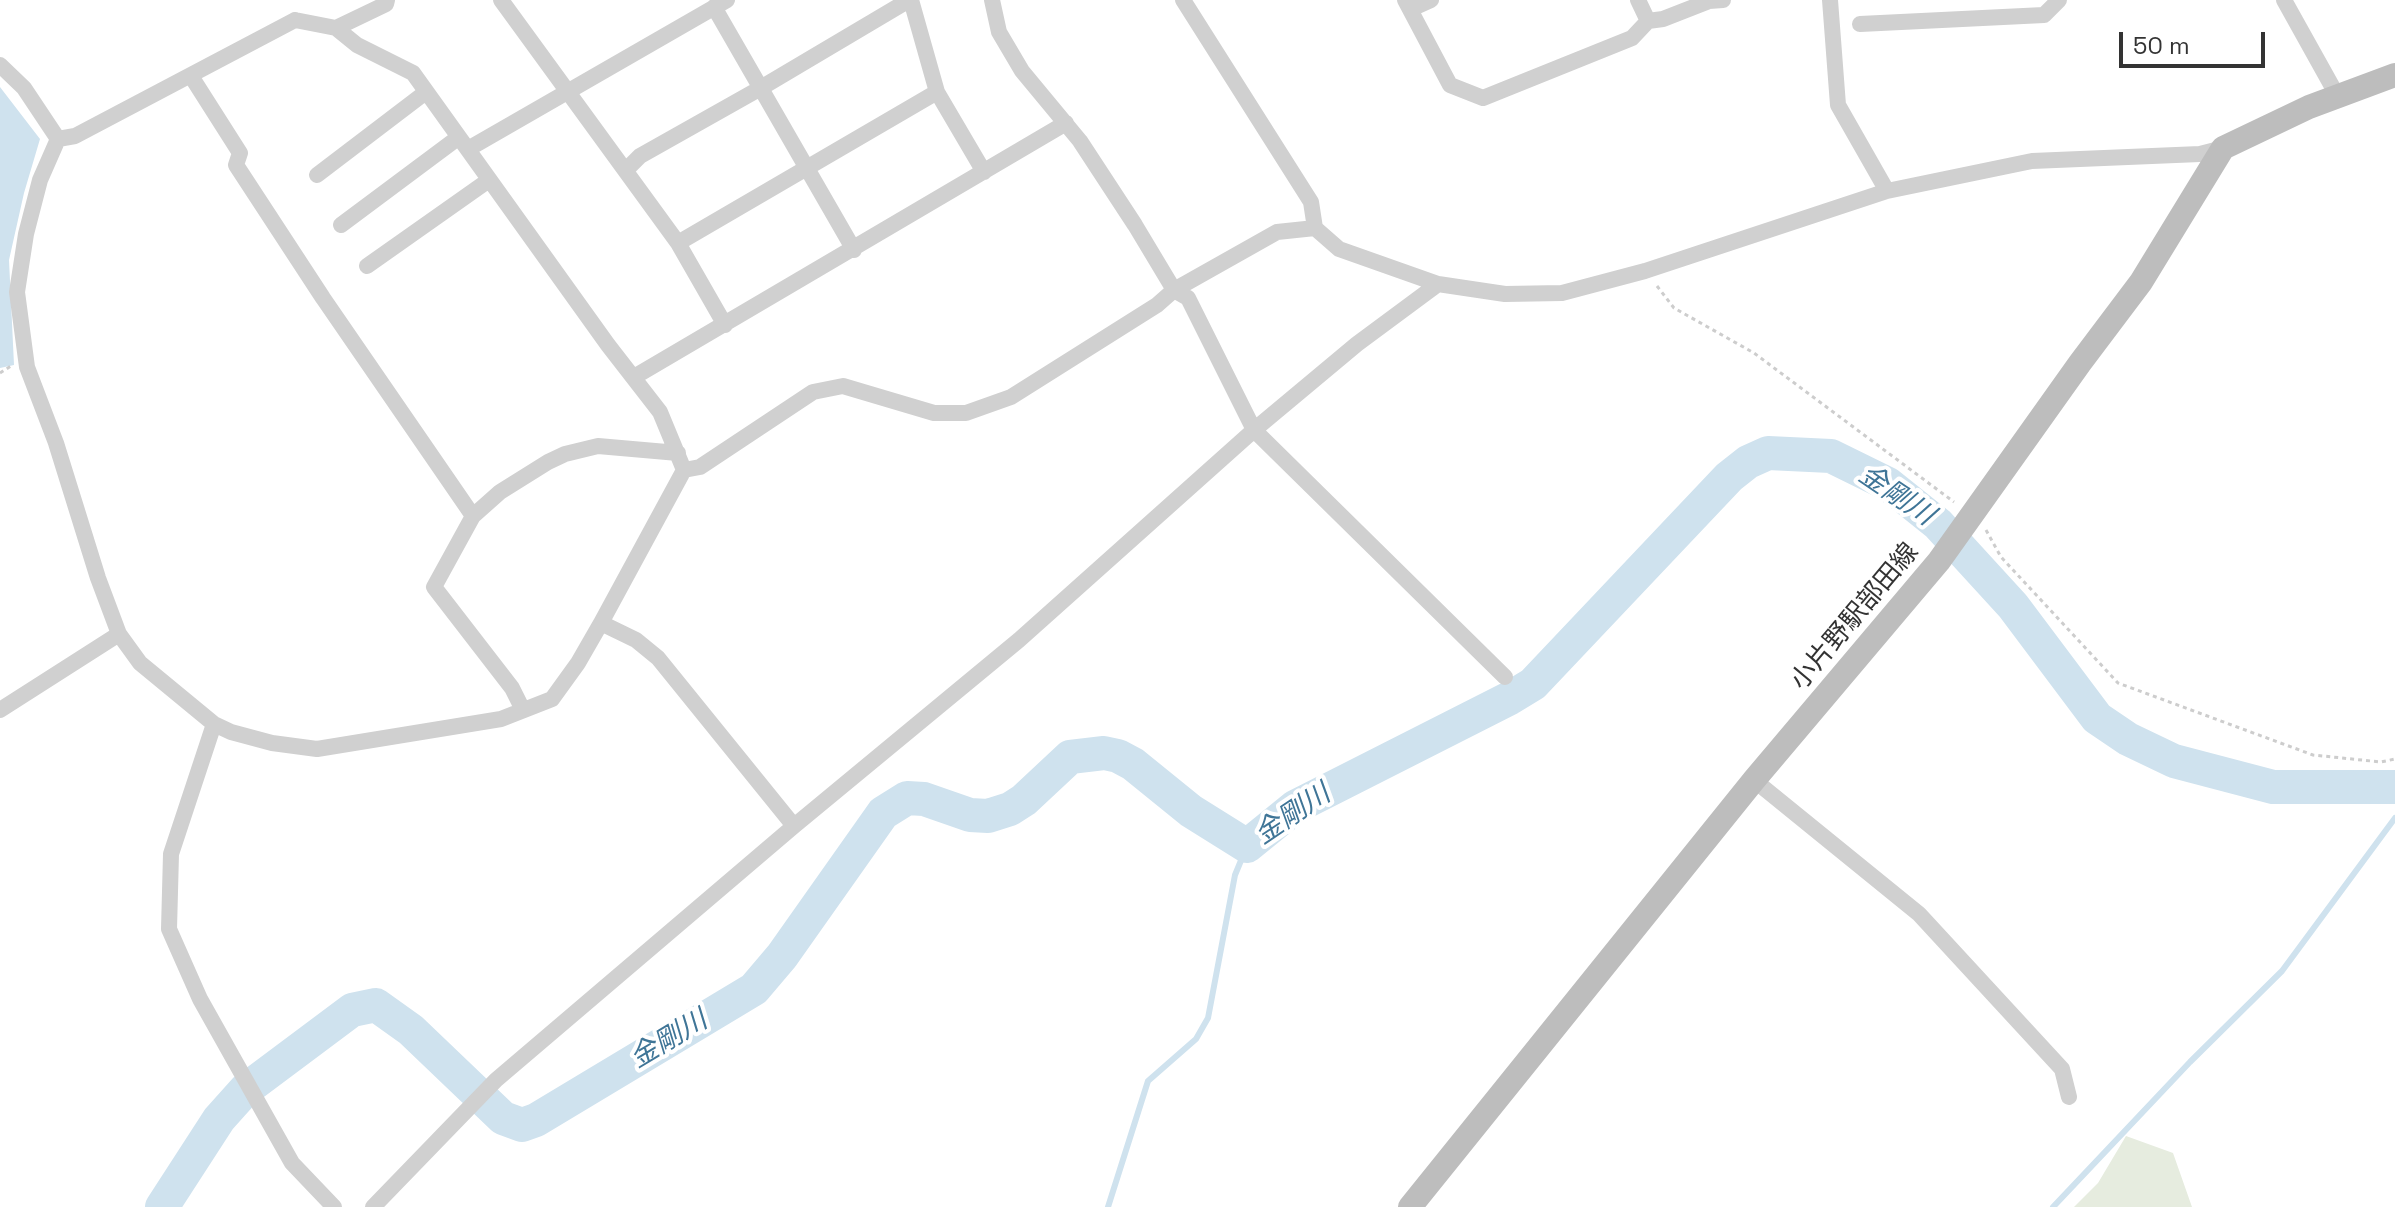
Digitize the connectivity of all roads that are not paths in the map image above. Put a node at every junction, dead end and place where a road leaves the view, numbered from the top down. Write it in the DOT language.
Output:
graph roads {
  1 [pos="387,0"];
  2 [pos="501,0"];
  3 [pos="910,0"];
  4 [pos="992,0"];
  5 [pos="1183,0"];
  6 [pos="1431,0"];
  7 [pos="1638,0"];
  8 [pos="1723,0"];
  9 [pos="1830,0"];
  10 [pos="2059,0"];
  11 [pos="2284,0"];
  12 [pos="720,4"];
  13 [pos="1408,4"];
  14 [pos="1648,21"];
  15 [pos="1860,24"];
  16 [pos="336,28"];
  17 [pos="0,65"];
  18 [pos="2395,75"];
  19 [pos="191,76"];
  20 [pos="759,89"];
  21 [pos="567,91"];
  22 [pos="426,92"];
  23 [pos="937,92"];
  24 [pos="2338,97"];
  25 [pos="1066,123"];
  26 [pos="58,139"];
  27 [pos="463,143"];
  28 [pos="2223,148"];
  29 [pos="805,167"];
  30 [pos="627,169"];
  31 [pos="984,172"];
  32 [pos="317,175"];
  33 [pos="489,180"];
  34 [pos="1887,191"];
  35 [pos="341,225"];
  36 [pos="1315,228"];
  37 [pos="678,243"];
  38 [pos="854,250"];
  39 [pos="367,266"];
  40 [pos="1438,284"];
  41 [pos="1174,290"];
  42 [pos="725,325"];
  43 [pos="634,377"];
  44 [pos="1254,430"];
  45 [pos="678,453"];
  46 [pos="684,470"];
  47 [pos="473,516"];
  48 [pos="601,623"];
  49 [pos="119,634"];
  50 [pos="1505,677"];
  51 [pos="0,710"];
  52 [pos="523,710"];
  53 [pos="214,724"];
  54 [pos="1754,780"];
  55 [pos="794,826"];
  56 [pos="2069,1097"];
  57 [pos="334,1207"];
  58 [pos="373,1207"];
  59 [pos="1410,1207"];
  1 -- 16 [label="street"];
  2 -- 21 [label="street"];
  3 -- 20 [label="street"];
  3 -- 23 [label="street"];
  4 -- 25 [label="street"];
  5 -- 36 [label="street"];
  6 -- 13 [label="street"];
  7 -- 14 [label="street"];
  8 -- 14 [label="street"];
  9 -- 34 [label="street"];
  10 -- 15 [label="street"];
  11 -- 24 [label="street"];
  12 -- 20 [label="street"];
  12 -- 21 [label="street"];
  13 -- 14 [label="street"];
  16 -- 19 [label="street"];
  16 -- 22 [label="street"];
  17 -- 26 [label="street"];
  18 -- 24 [label="main road"];
  19 -- 26 [label="street"];
  19 -- 47 [label="street"];
  20 -- 29 [label="street"];
  20 -- 30 [label="street"];
  21 -- 27 [label="street"];
  21 -- 30 [label="street"];
  22 -- 27 [label="street"];
  22 -- 32 [label="street"];
  23 -- 29 [label="street"];
  23 -- 31 [label="street"];
  24 -- 28 [label="main road"];
  25 -- 31 [label="street"];
  25 -- 41 [label="street"];
  26 -- 49 [label="street"];
  27 -- 33 [label="street"];
  27 -- 35 [label="street"];
  28 -- 34 [label="street"];
  28 -- 54 [label="main road, 小片野駅部田線"];
  29 -- 37 [label="street"];
  29 -- 38 [label="street"];
  30 -- 37 [label="street"];
  31 -- 38 [label="street"];
  33 -- 39 [label="street"];
  33 -- 43 [label="street"];
  34 -- 40 [label="street"];
  36 -- 40 [label="street"];
  36 -- 41 [label="street"];
  37 -- 42 [label="street"];
  38 -- 42 [label="street"];
  40 -- 44 [label="street"];
  41 -- 44 [label="street"];
  41 -- 46 [label="street"];
  42 -- 43 [label="street"];
  43 -- 45 [label="street"];
  44 -- 50 [label="street"];
  44 -- 55 [label="street"];
  45 -- 46 [label="street"];
  45 -- 47 [label="street"];
  46 -- 48 [label="street"];
  47 -- 52 [label="street"];
  48 -- 52 [label="street"];
  48 -- 55 [label="street"];
  49 -- 51 [label="street"];
  49 -- 53 [label="street"];
  52 -- 53 [label="street"];
  53 -- 57 [label="street"];
  54 -- 56 [label="street"];
  54 -- 59 [label="main road, 小片野駅部田線"];
  55 -- 58 [label="street"];
}
